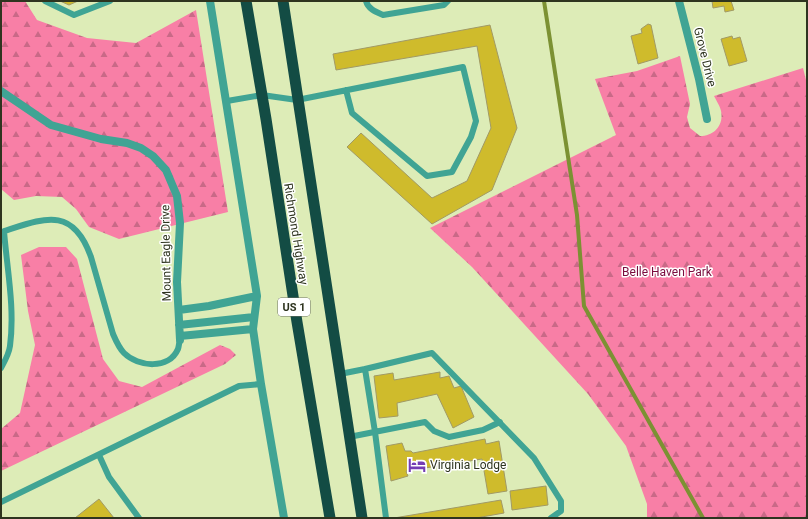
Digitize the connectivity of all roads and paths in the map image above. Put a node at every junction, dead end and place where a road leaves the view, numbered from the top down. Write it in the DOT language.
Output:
graph roads {
  1 [pos="45,1"];
  2 [pos="110,1"];
  3 [pos="210,1"];
  4 [pos="246,1"];
  5 [pos="283,1"];
  6 [pos="366,1"];
  7 [pos="448,1"];
  8 [pos="679,1"];
  9 [pos="346,90"];
  10 [pos="1,91"];
  11 [pos="262,95"];
  12 [pos="297,100"];
  13 [pos="227,101"];
  14 [pos="707,119"];
  15 [pos="3,230"];
  16 [pos="257,296"];
  17 [pos="179,310"];
  18 [pos="254,317"];
  19 [pos="179,325"];
  20 [pos="253,329"];
  21 [pos="180,338"];
  22 [pos="1,368"];
  23 [pos="365,369"];
  24 [pos="340,374"];
  25 [pos="261,384"];
  26 [pos="500,422"];
  27 [pos="375,432"];
  28 [pos="349,436"];
  29 [pos="99,455"];
  30 [pos="1,502"];
  31 [pos="139,518"];
  32 [pos="284,518"];
  33 [pos="330,518"];
  34 [pos="362,518"];
  35 [pos="386,518"];
  36 [pos="551,518"];
  1 -- 2 [label="lane"];
  3 -- 13 [label="street"];
  4 -- 11 [label="highway, Richmond Highway / US 1"];
  5 -- 12 [label="highway, Richmond Highway / US 1"];
  6 -- 7 [label="lane"];
  8 -- 14 [label="street, Grove Drive"];
  9 -- 9 [label="lane"];
  9 -- 12 [label="lane"];
  10 -- 17 [label="street, Mount Eagle Drive"];
  11 -- 12 [label="lane"];
  11 -- 13 [label="lane"];
  11 -- 33 [label="highway, Richmond Highway / US 1"];
  12 -- 24 [label="highway, Richmond Highway / US 1"];
  13 -- 16 [label="street"];
  15 -- 21 [label="lane"];
  15 -- 22 [label="lane"];
  16 -- 17 [label="street, Mount Eagle Drive"];
  16 -- 18 [label="street"];
  17 -- 19 [label="street, Mount Eagle Drive"];
  18 -- 19 [label="street"];
  18 -- 20 [label="street"];
  19 -- 21 [label="street, Mount Eagle Drive"];
  20 -- 21 [label="street"];
  20 -- 25 [label="street"];
  23 -- 24 [label="lane"];
  23 -- 26 [label="lane"];
  23 -- 27 [label="lane"];
  24 -- 28 [label="highway, Richmond Highway / US 1"];
  25 -- 29 [label="lane"];
  25 -- 32 [label="street"];
  26 -- 27 [label="lane"];
  26 -- 36 [label="lane"];
  27 -- 28 [label="lane"];
  27 -- 35 [label="lane"];
  28 -- 34 [label="highway, Richmond Highway / US 1"];
  29 -- 30 [label="lane"];
  29 -- 31 [label="lane"];
}
